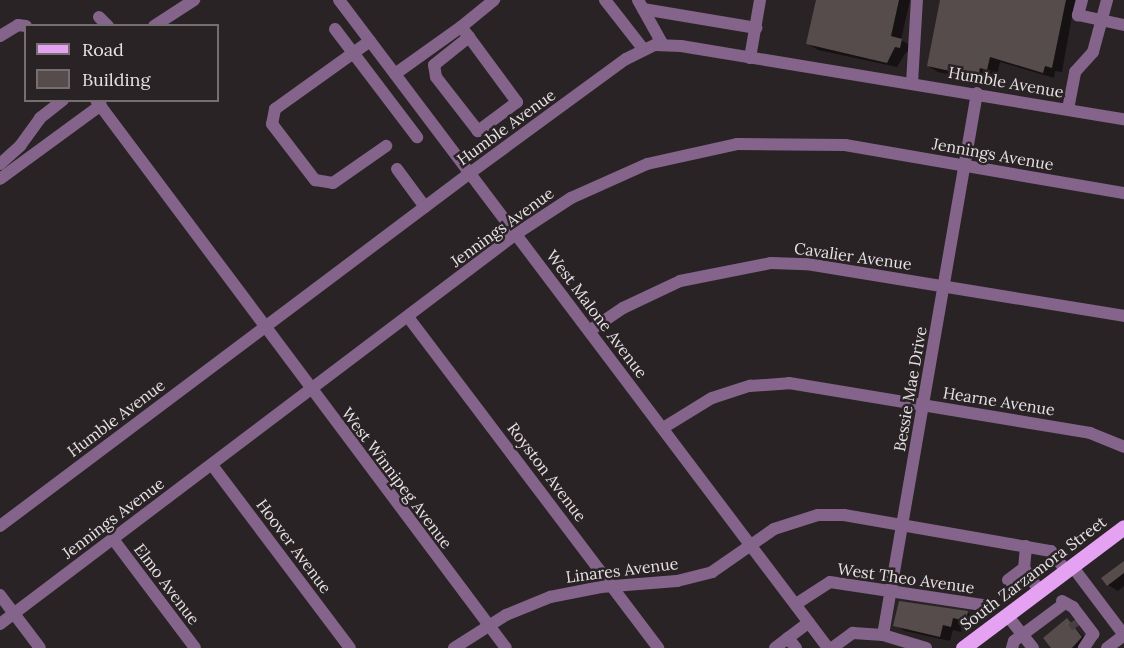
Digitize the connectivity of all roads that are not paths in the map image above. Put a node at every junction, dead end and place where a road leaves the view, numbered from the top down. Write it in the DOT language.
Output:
graph roads {
  1 [pos="194,0"];
  2 [pos="339,0"];
  3 [pos="494,0"];
  4 [pos="606,0"];
  5 [pos="760,0"];
  6 [pos="917,0"];
  7 [pos="1082,0"];
  8 [pos="1107,0"];
  9 [pos="640,4"];
  10 [pos="1103,21"];
  11 [pos="158,24"];
  12 [pos="24,26"];
  13 [pos="1124,26"];
  14 [pos="461,27"];
  15 [pos="756,28"];
  16 [pos="335,29"];
  17 [pos="0,36"];
  18 [pos="469,37"];
  19 [pos="370,41"];
  20 [pos="663,45"];
  21 [pos="644,50"];
  22 [pos="353,52"];
  23 [pos="750,58"];
  24 [pos="395,74"];
  25 [pos="912,83"];
  26 [pos="977,93"];
  27 [pos="60,102"];
  28 [pos="98,103"];
  29 [pos="1068,109"];
  30 [pos="1124,119"];
  31 [pos="417,137"];
  32 [pos="386,146"];
  33 [pos="0,164"];
  34 [pos="965,166"];
  35 [pos="397,169"];
  36 [pos="470,173"];
  37 [pos="0,179"];
  38 [pos="1124,194"];
  39 [pos="425,207"];
  40 [pos="516,234"];
  41 [pos="945,285"];
  42 [pos="1124,316"];
  43 [pos="408,317"];
  44 [pos="264,327"];
  45 [pos="590,331"];
  46 [pos="310,390"];
  47 [pos="924,405"];
  48 [pos="663,428"];
  49 [pos="1124,447"];
  50 [pos="212,465"];
  51 [pos="904,525"];
  52 [pos="0,526"];
  53 [pos="1124,527"];
  54 [pos="113,539"];
  55 [pos="751,544"];
  56 [pos="1026,546"];
  57 [pos="1024,568"];
  58 [pos="1069,568"];
  59 [pos="1008,580"];
  60 [pos="612,586"];
  61 [pos="1044,587"];
  62 [pos="891,591"];
  63 [pos="0,595"];
  64 [pos="1062,603"];
  65 [pos="796,604"];
  66 [pos="982,605"];
  67 [pos="14,614"];
  68 [pos="1007,615"];
  69 [pos="809,622"];
  70 [pos="0,624"];
  71 [pos="488,625"];
  72 [pos="1022,634"];
  73 [pos="883,635"];
  74 [pos="1124,635"];
  75 [pos="792,643"];
  76 [pos="973,645"];
  77 [pos="1090,646"];
  78 [pos="40,648"];
  79 [pos="195,648"];
  80 [pos="350,648"];
  81 [pos="454,648"];
  82 [pos="506,648"];
  83 [pos="658,648"];
  84 [pos="775,648"];
  85 [pos="830,648"];
  86 [pos="926,648"];
  87 [pos="1012,648"];
  88 [pos="1033,648"];
  89 [pos="1107,648"];
  1 -- 11 [label="street"];
  2 -- 19 [label="street, West Malone Avenue"];
  3 -- 14 [label="street"];
  4 -- 21 [label="street"];
  5 -- 15 [label="street"];
  6 -- 25 [label="street"];
  7 -- 10 [label="street"];
  8 -- 10 [label="street"];
  9 -- 15 [label="street"];
  9 -- 20 [label="street"];
  10 -- 13 [label="street"];
  10 -- 29 [label="street"];
  12 -- 17 [label="street"];
  14 -- 18 [label="street"];
  14 -- 24 [label="street"];
  15 -- 23 [label="street"];
  16 -- 22 [label="street"];
  18 -- 18 [label="street"];
  19 -- 22 [label="street"];
  19 -- 24 [label="street, West Malone Avenue"];
  20 -- 21 [label="street, Humble Avenue"];
  20 -- 23 [label="street, Humble Avenue"];
  21 -- 36 [label="street, Humble Avenue"];
  22 -- 31 [label="street"];
  22 -- 32 [label="street"];
  23 -- 25 [label="street, Humble Avenue"];
  24 -- 36 [label="street, West Malone Avenue"];
  25 -- 26 [label="street, Humble Avenue"];
  26 -- 29 [label="street, Humble Avenue"];
  26 -- 34 [label="street, Bessie Mae Drive"];
  27 -- 33 [label="street"];
  28 -- 37 [label="street"];
  28 -- 44 [label="street, West Winnipeg Avenue"];
  29 -- 30 [label="street, Humble Avenue"];
  34 -- 38 [label="street, Jennings Avenue"];
  34 -- 40 [label="street, Jennings Avenue"];
  34 -- 41 [label="street, Bessie Mae Drive"];
  35 -- 39 [label="street"];
  36 -- 39 [label="street, Humble Avenue"];
  36 -- 40 [label="street, West Malone Avenue"];
  39 -- 44 [label="street, Humble Avenue"];
  40 -- 43 [label="street, Jennings Avenue"];
  40 -- 45 [label="street, West Malone Avenue"];
  41 -- 42 [label="street, Cavalier Avenue"];
  41 -- 45 [label="street, Cavalier Avenue"];
  41 -- 47 [label="street, Bessie Mae Drive"];
  43 -- 46 [label="street, Jennings Avenue"];
  43 -- 60 [label="street, Royston Avenue"];
  44 -- 46 [label="street, West Winnipeg Avenue"];
  44 -- 52 [label="street, Humble Avenue"];
  45 -- 48 [label="street, West Malone Avenue"];
  46 -- 50 [label="street, Jennings Avenue"];
  46 -- 71 [label="street, West Winnipeg Avenue"];
  47 -- 48 [label="street, Hearne Avenue"];
  47 -- 49 [label="street, Hearne Avenue"];
  47 -- 51 [label="street, Bessie Mae Drive"];
  48 -- 55 [label="street, West Malone Avenue"];
  50 -- 54 [label="street, Jennings Avenue"];
  50 -- 80 [label="street, Hoover Avenue"];
  51 -- 55 [label="street, Linares Avenue"];
  51 -- 56 [label="street, Linares Avenue"];
  51 -- 62 [label="street, Bessie Mae Drive"];
  53 -- 58 [label="main road, South Zarzamora Street"];
  54 -- 67 [label="street, Jennings Avenue"];
  54 -- 79 [label="street, Elmo Avenue"];
  55 -- 60 [label="street, Linares Avenue"];
  55 -- 65 [label="street, West Malone Avenue"];
  56 -- 57 [label="street"];
  56 -- 58 [label="street, Linares Avenue"];
  57 -- 59 [label="street"];
  57 -- 61 [label="street"];
  58 -- 61 [label="main road, South Zarzamora Street"];
  58 -- 74 [label="street, Linares Avenue"];
  60 -- 71 [label="street, Linares Avenue"];
  60 -- 83 [label="street, Royston Avenue"];
  61 -- 64 [label="street"];
  61 -- 68 [label="main road, South Zarzamora Street"];
  62 -- 65 [label="street, West Theo Avenue"];
  62 -- 66 [label="street, West Theo Avenue"];
  62 -- 73 [label="street, Bessie Mae Drive"];
  63 -- 67 [label="street"];
  64 -- 72 [label="street"];
  64 -- 77 [label="street"];
  64 -- 77 [label="street"];
  65 -- 69 [label="street, West Malone Avenue"];
  67 -- 70 [label="street, Jennings Avenue"];
  67 -- 78 [label="street"];
  68 -- 72 [label="street"];
  68 -- 76 [label="main road, South Zarzamora Street"];
  69 -- 75 [label="street"];
  69 -- 85 [label="street, West Malone Avenue"];
  71 -- 81 [label="street, Linares Avenue"];
  71 -- 82 [label="street, West Winnipeg Avenue"];
  72 -- 87 [label="street"];
  72 -- 88 [label="street"];
  73 -- 85 [label="street"];
  73 -- 86 [label="street"];
  74 -- 89 [label="street"];
  75 -- 84 [label="street"];
}
